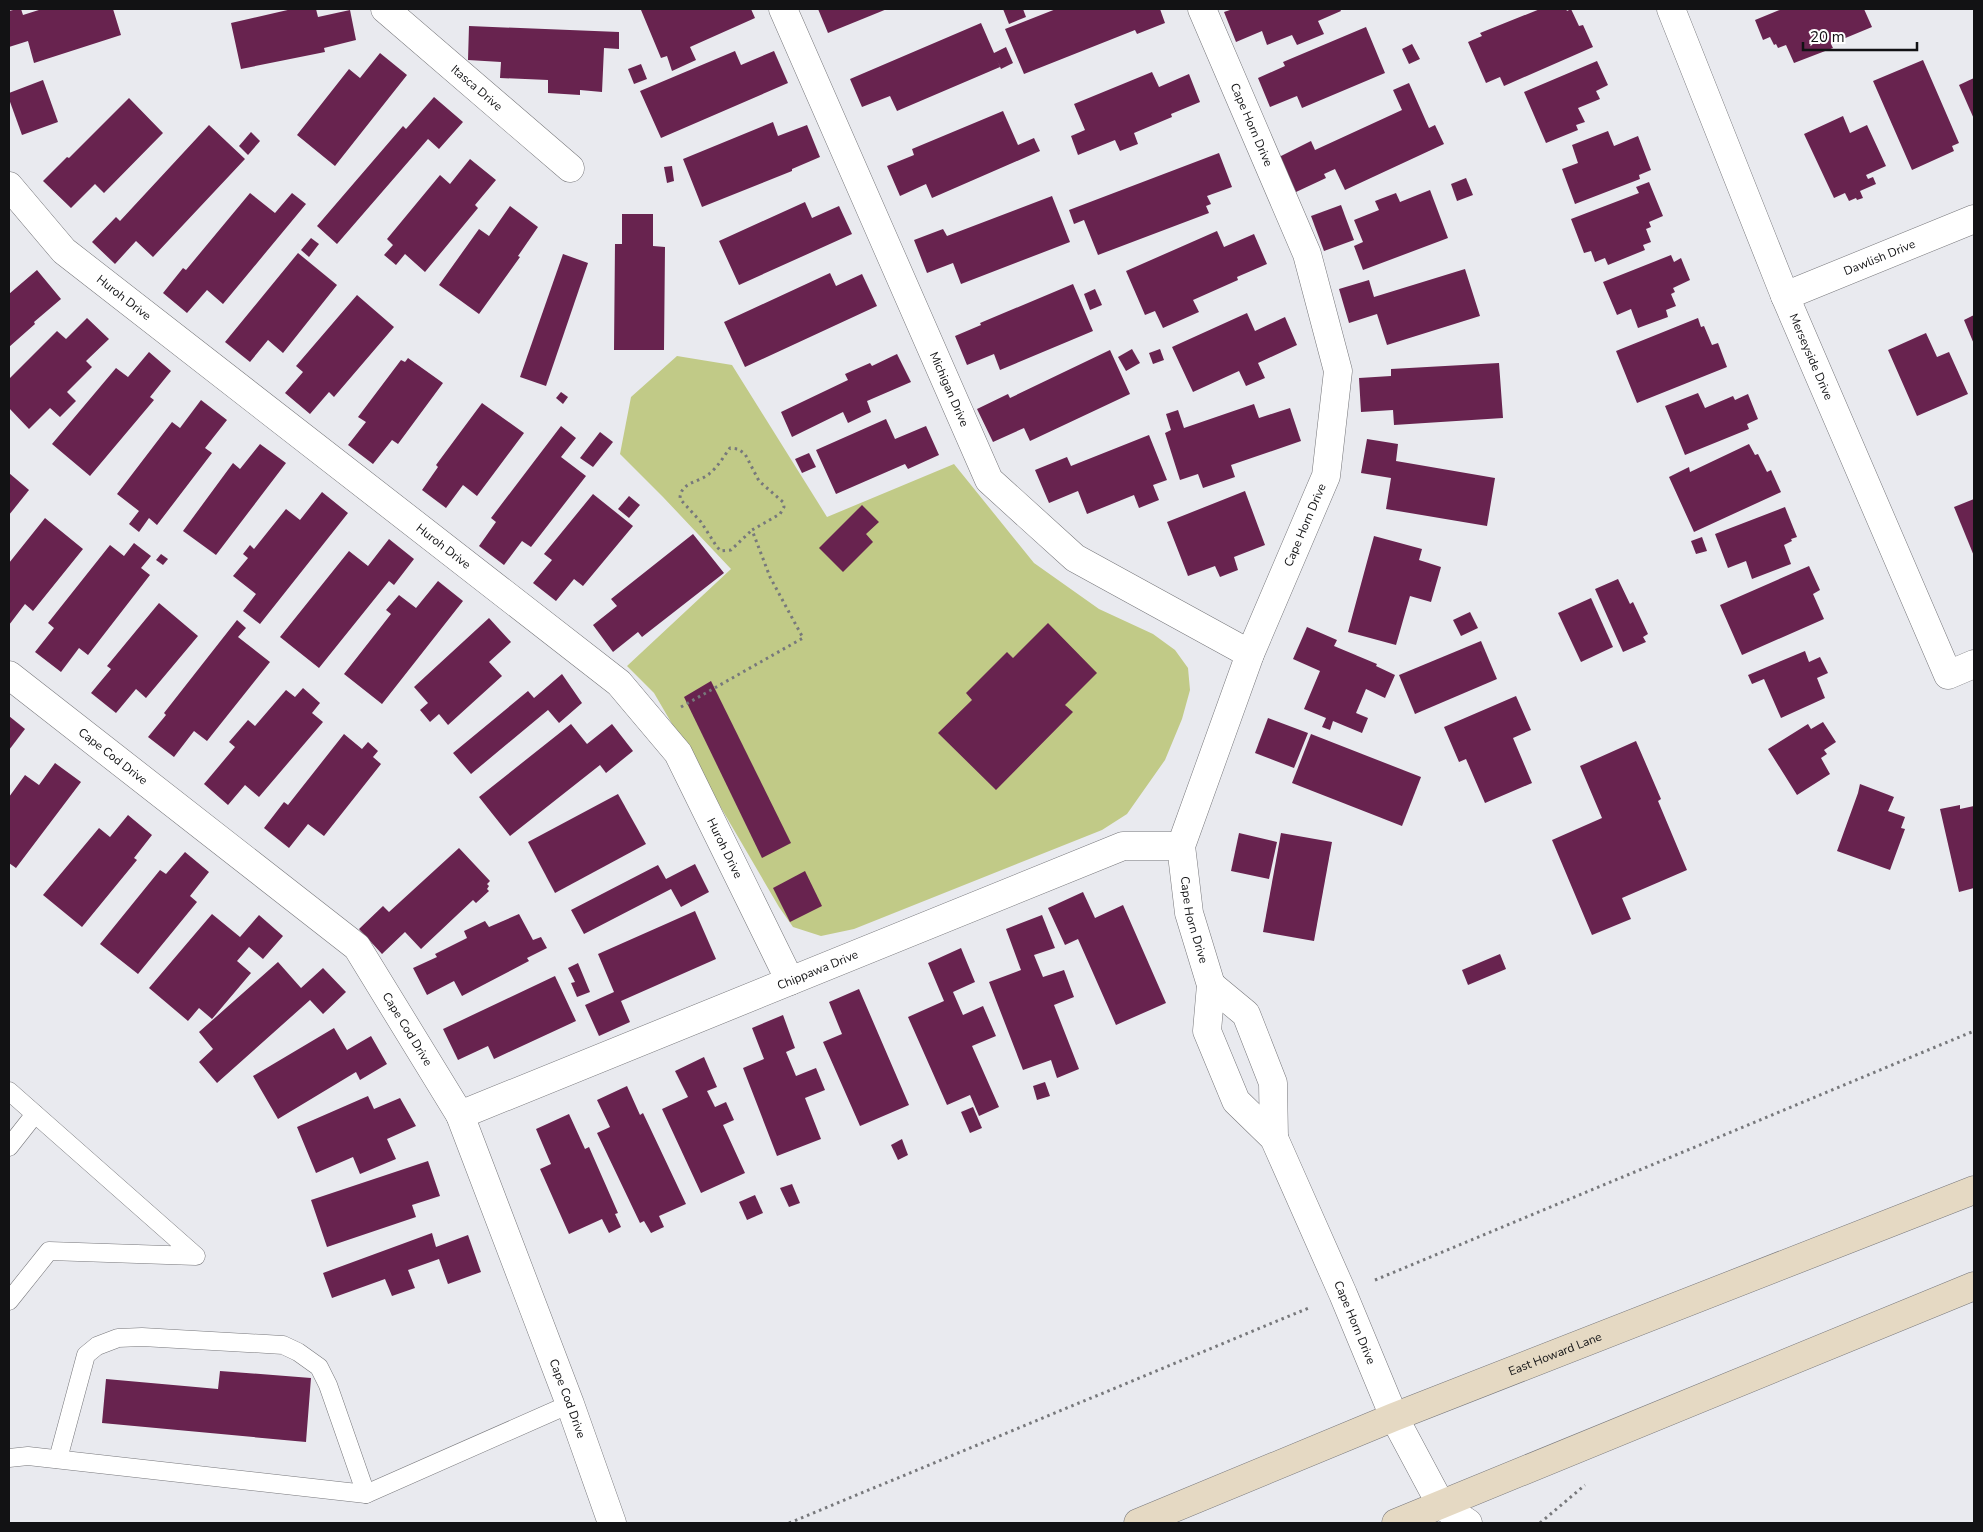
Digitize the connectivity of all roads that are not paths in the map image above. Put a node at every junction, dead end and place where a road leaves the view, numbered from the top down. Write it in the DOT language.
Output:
graph roads {
  1 [pos="385,9"];
  2 [pos="783,9"];
  3 [pos="1202,9"];
  4 [pos="1671,9"];
  5 [pos="570,168"];
  6 [pos="9,186"];
  7 [pos="1974,219"];
  8 [pos="1785,296"];
  9 [pos="1250,654"];
  10 [pos="1974,664"];
  11 [pos="9,675"];
  12 [pos="1181,846"];
  13 [pos="790,981"];
  14 [pos="1212,985"];
  15 [pos="9,1091"];
  16 [pos="35,1114"];
  17 [pos="460,1115"];
  18 [pos="1274,1138"];
  19 [pos="9,1147"];
  20 [pos="1974,1190"];
  21 [pos="1974,1286"];
  22 [pos="9,1301"];
  23 [pos="570,1404"];
  24 [pos="1394,1417"];
  25 [pos="9,1458"];
  26 [pos="58,1459"];
  27 [pos="366,1494"];
  28 [pos="1440,1514"];
  29 [pos="612,1523"];
  30 [pos="1138,1523"];
  31 [pos="1396,1523"];
  32 [pos="1468,1523"];
  1 -- 5 [label="street, Itasca Drive"];
  2 -- 9 [label="street, Michigan Drive"];
  3 -- 9 [label="street, Cape Horn Drive"];
  4 -- 8 [label="street, Merseyside Drive"];
  6 -- 13 [label="street, Huroh Drive"];
  7 -- 8 [label="street, Dawlish Drive"];
  8 -- 10 [label="street, Merseyside Drive"];
  9 -- 12 [label="street, Cape Horn Drive"];
  11 -- 17 [label="street, Cape Cod Drive"];
  12 -- 13 [label="street, Chippawa Drive"];
  12 -- 14 [label="street, Cape Horn Drive"];
  13 -- 17 [label="street, Chippawa Drive"];
  14 -- 18 [label="street, Cape Horn Drive"];
  14 -- 18 [label="street, Cape Horn Drive"];
  15 -- 16 [label="lane"];
  16 -- 19 [label="lane"];
  16 -- 22 [label="lane"];
  17 -- 23 [label="street, Cape Cod Drive"];
  18 -- 24 [label="street, Cape Horn Drive"];
  20 -- 24 [label="main road, East Howard Lane"];
  21 -- 28 [label="main road"];
  23 -- 27 [label="lane"];
  23 -- 29 [label="street, Cape Cod Drive"];
  24 -- 28 [label="street, Cape Horn Drive"];
  24 -- 30 [label="main road, East Howard Lane"];
  25 -- 26 [label="lane"];
  26 -- 27 [label="lane"];
  26 -- 27 [label="lane"];
  28 -- 31 [label="main road"];
  28 -- 32 [label="street"];
}
